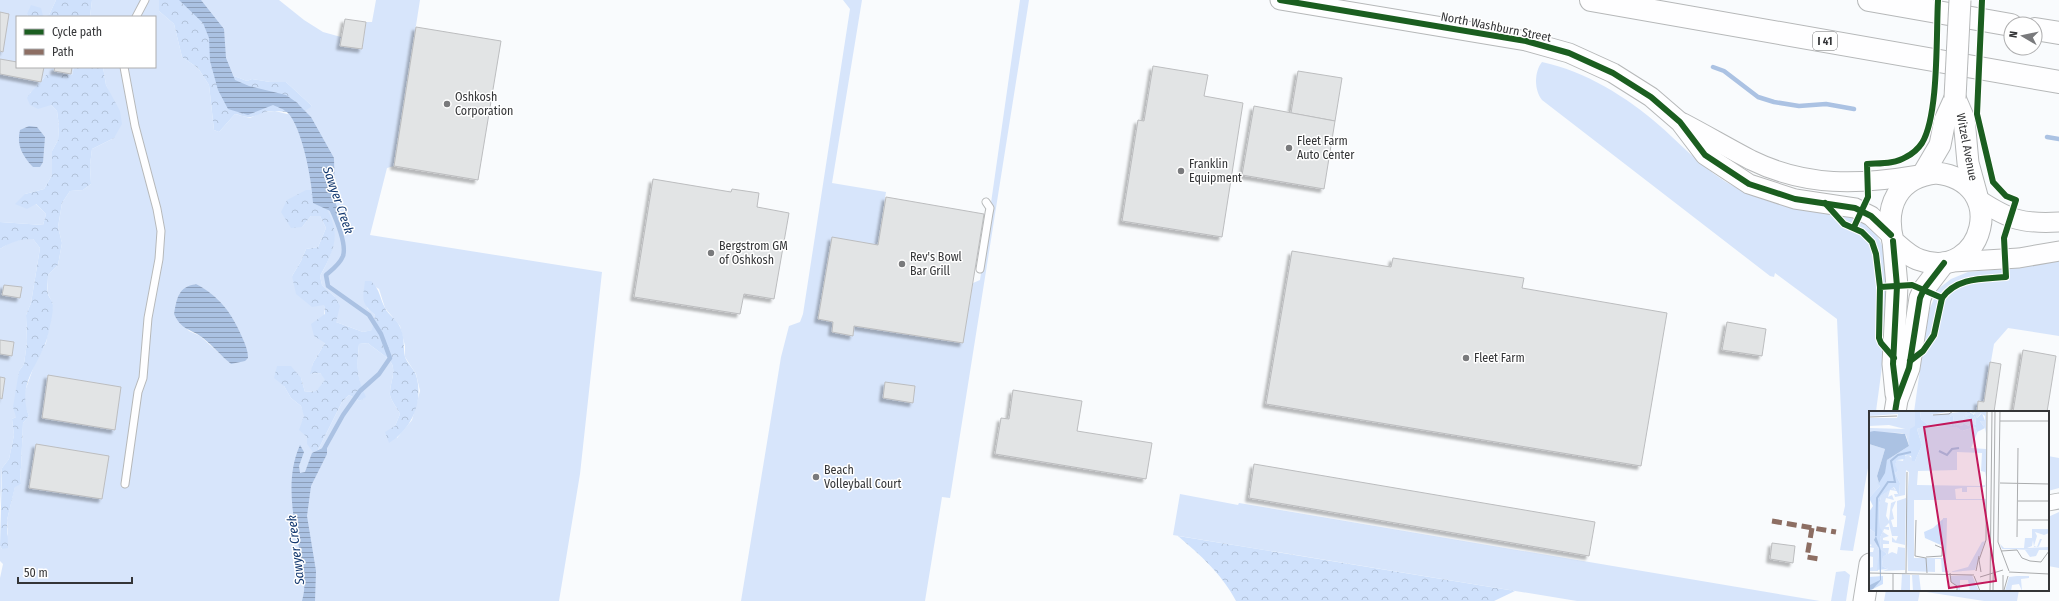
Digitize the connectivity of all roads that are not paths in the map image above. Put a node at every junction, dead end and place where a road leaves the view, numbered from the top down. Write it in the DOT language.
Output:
graph roads {
  1 [pos="145,0"];
  2 [pos="1280,0"];
  3 [pos="1591,0"];
  4 [pos="1869,0"];
  5 [pos="1960,0"];
  6 [pos="137,16"];
  7 [pos="2003,24"];
  8 [pos="2043,30"];
  9 [pos="2059,33"];
  10 [pos="124,68"];
  11 [pos="2059,82"];
  12 [pos="1955,98"];
  13 [pos="1680,122"];
  14 [pos="1920,175"];
  15 [pos="1978,198"];
  16 [pos="986,202"];
  17 [pos="2059,222"];
  18 [pos="1892,238"];
  19 [pos="2059,251"];
  20 [pos="1948,263"];
  21 [pos="980,269"];
  22 [pos="1896,406"];
  23 [pos="125,484"];
  24 [pos="2059,501"];
  25 [pos="2049,503"];
  26 [pos="1869,570"];
  27 [pos="1864,601"];
  1 -- 6 [label="lane"];
  2 -- 13 [label="street, North Washburn Street"];
  3 -- 11 [label="highway, I 41"];
  4 -- 7 [label="highway"];
  5 -- 12 [label="main road, Witzel Avenue, bridge"];
  8 -- 9 [label="highway"];
  10 -- 23 [label="lane"];
  12 -- 14 [label="main road, Witzel Avenue"];
  12 -- 15 [label="main road, Witzel Avenue"];
  13 -- 14 [label="street, North Washburn Street"];
  13 -- 18 [label="street, North Washburn Street"];
  14 -- 15 [label="main road"];
  14 -- 18 [label="main road"];
  15 -- 17 [label="street"];
  15 -- 20 [label="main road"];
  16 -- 21 [label="lane"];
  18 -- 20 [label="main road"];
  18 -- 22 [label="main road"];
  19 -- 20 [label="street"];
  20 -- 22 [label="main road"];
  24 -- 25 [label="street"];
  26 -- 27 [label="main road"];
}
